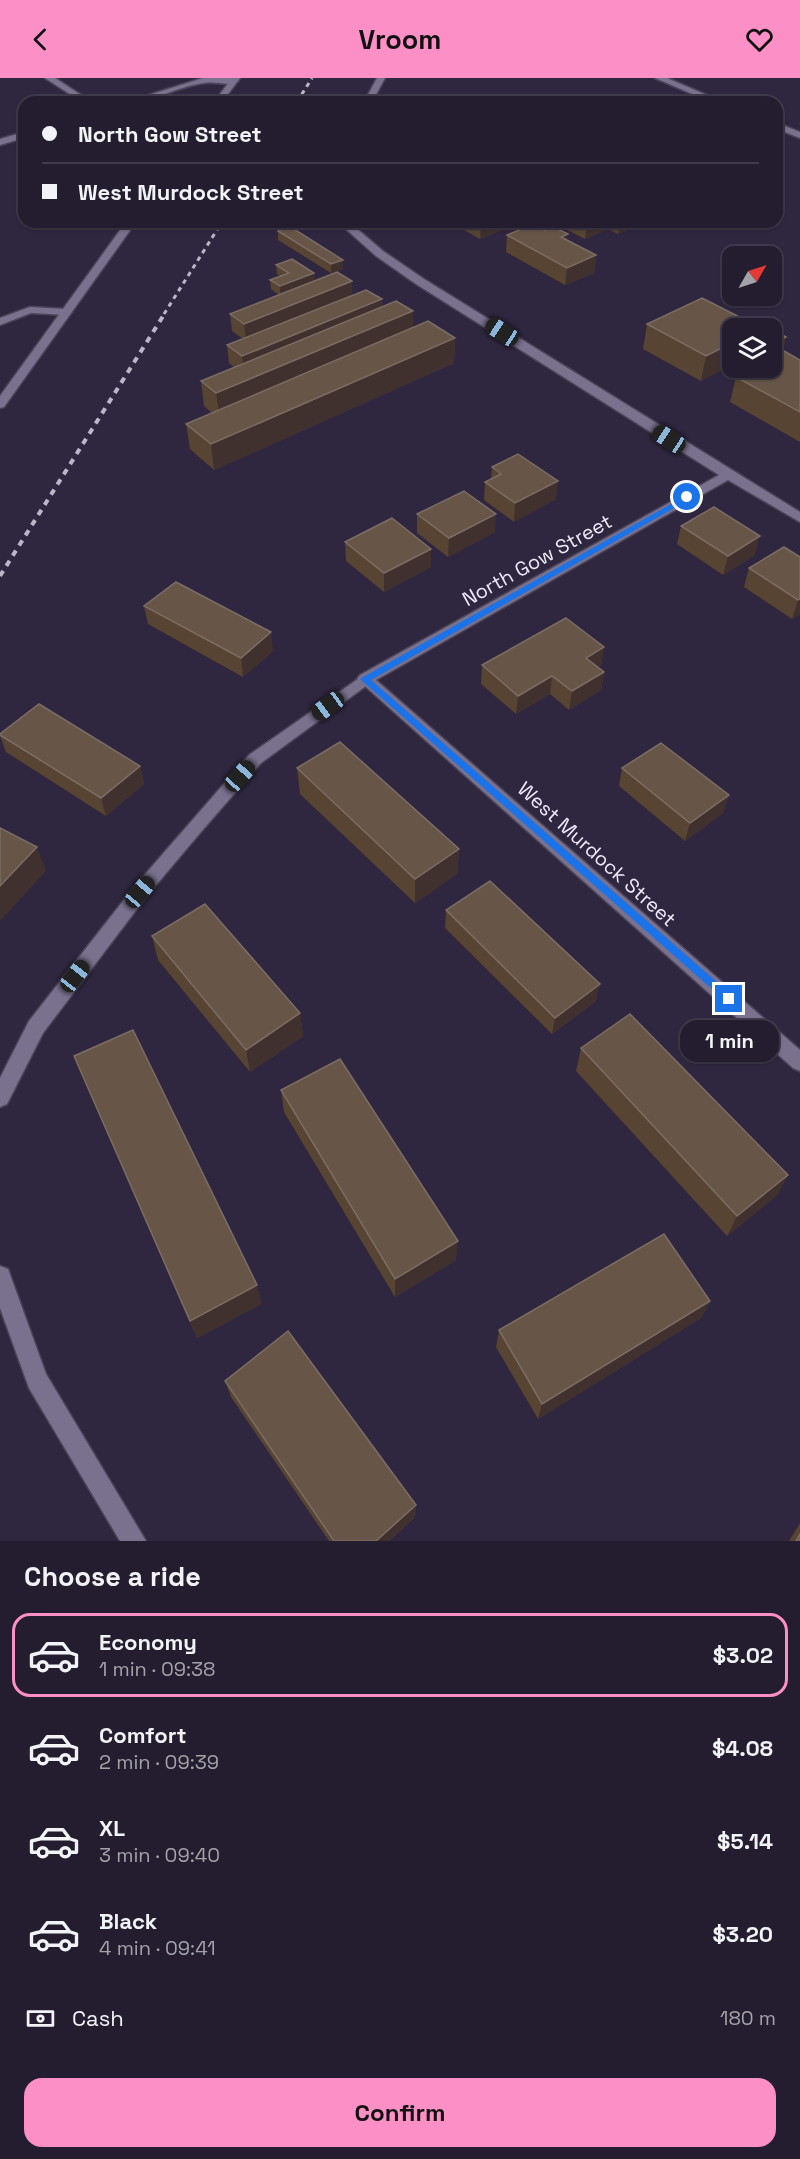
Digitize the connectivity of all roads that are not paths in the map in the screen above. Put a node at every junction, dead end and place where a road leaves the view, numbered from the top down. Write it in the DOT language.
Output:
graph roads {
  1 [pos="48,78"];
  2 [pos="381,78"];
  3 [pos="659,78"];
  4 [pos="235,79"];
  5 [pos="78,96"];
  6 [pos="150,96"];
  7 [pos="222,96"];
  8 [pos="371,96"];
  9 [pos="703,96"];
  10 [pos="783,128"];
  11 [pos="800,135"];
  12 [pos="18,137"];
  13 [pos="0,142"];
  14 [pos="127,228"];
  15 [pos="349,228"];
  16 [pos="66,312"];
  17 [pos="0,322"];
  18 [pos="0,404"];
  19 [pos="728,475"];
  20 [pos="800,518"];
  21 [pos="365,679"];
  22 [pos="800,1062"];
  23 [pos="0,1098"];
  24 [pos="0,1277"];
  25 [pos="134,1541"];
  1 -- 5 [label="street"];
  2 -- 8 [label="street"];
  3 -- 9 [label="street"];
  4 -- 6 [label="street"];
  4 -- 7 [label="street"];
  10 -- 11 [label="street"];
  12 -- 13 [label="street"];
  14 -- 16 [label="street"];
  15 -- 19 [label="street"];
  16 -- 17 [label="street"];
  16 -- 18 [label="street"];
  19 -- 20 [label="street"];
  19 -- 21 [label="street, North Gow Street"];
  21 -- 22 [label="street, West Murdock Street"];
  21 -- 23 [label="street, North Gow Street"];
  24 -- 25 [label="street"];
}
